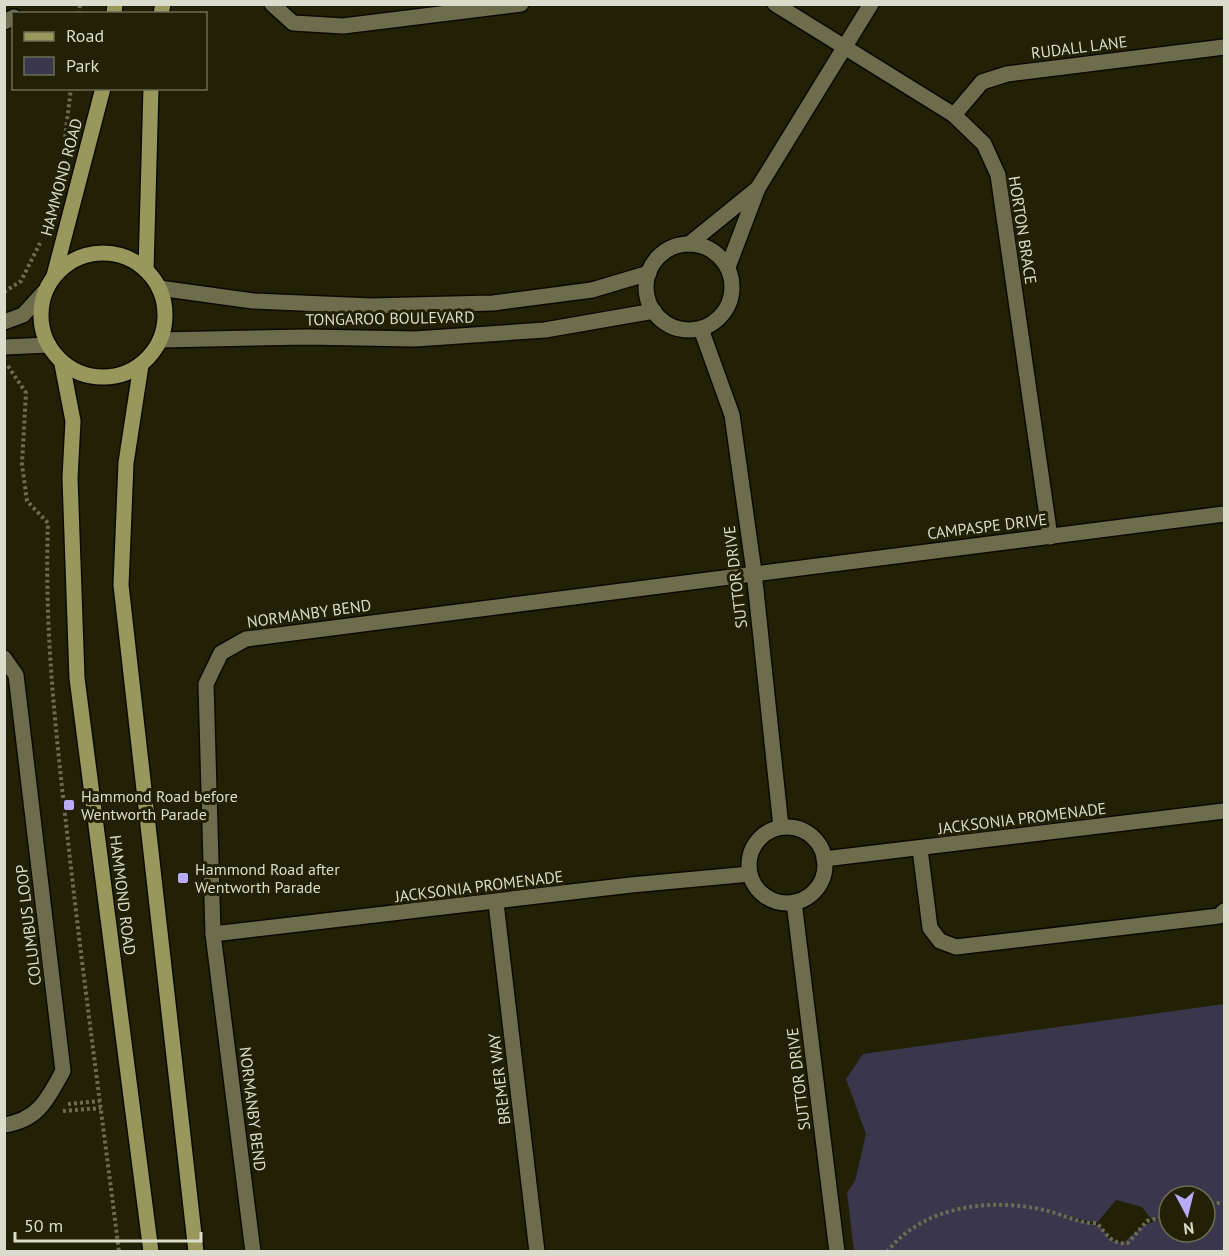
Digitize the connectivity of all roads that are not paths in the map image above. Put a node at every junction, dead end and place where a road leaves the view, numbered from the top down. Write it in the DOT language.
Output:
graph roads {
  1 [pos="272,4"];
  2 [pos="521,4"];
  3 [pos="775,4"];
  4 [pos="871,4"];
  5 [pos="844,46"];
  6 [pos="1224,47"];
  7 [pos="102,90"];
  8 [pos="151,90"];
  9 [pos="954,115"];
  10 [pos="758,188"];
  11 [pos="689,244"];
  12 [pos="728,267"];
  13 [pos="146,270"];
  14 [pos="648,273"];
  15 [pos="54,276"];
  16 [pos="159,288"];
  17 [pos="44,292"];
  18 [pos="654,311"];
  19 [pos="4,322"];
  20 [pos="701,329"];
  21 [pos="160,340"];
  22 [pos="49,345"];
  23 [pos="4,347"];
  24 [pos="62,364"];
  25 [pos="141,365"];
  26 [pos="1224,514"];
  27 [pos="1050,537"];
  28 [pos="754,572"];
  29 [pos="4,658"];
  30 [pos="1224,811"];
  31 [pos="781,827"];
  32 [pos="920,849"];
  33 [pos="824,859"];
  34 [pos="750,874"];
  35 [pos="794,902"];
  36 [pos="496,903"];
  37 [pos="1224,911"];
  38 [pos="213,934"];
  39 [pos="4,1125"];
  40 [pos="152,1251"];
  41 [pos="196,1251"];
  42 [pos="253,1251"];
  43 [pos="537,1251"];
  44 [pos="837,1251"];
  1 -- 2 [label="street"];
  3 -- 5 [label="street, HORTON BRACE"];
  4 -- 5 [label="street"];
  5 -- 9 [label="street, HORTON BRACE"];
  5 -- 10 [label="street"];
  6 -- 9 [label="street, RUDALL LANE"];
  7 -- 15 [label="main road, HAMMOND ROAD"];
  8 -- 13 [label="main road"];
  9 -- 27 [label="street, HORTON BRACE"];
  10 -- 11 [label="street"];
  10 -- 12 [label="street"];
  11 -- 12 [label="street"];
  11 -- 14 [label="street"];
  12 -- 20 [label="street"];
  13 -- 15 [label="main road, HAMMOND ROAD"];
  13 -- 16 [label="main road, HAMMOND ROAD"];
  14 -- 16 [label="street, TONGAROO BOULEVARD"];
  14 -- 18 [label="street"];
  15 -- 17 [label="main road, HAMMOND ROAD"];
  16 -- 21 [label="main road, HAMMOND ROAD"];
  17 -- 19 [label="street"];
  17 -- 22 [label="main road, HAMMOND ROAD"];
  18 -- 20 [label="street"];
  18 -- 21 [label="street, TONGAROO BOULEVARD"];
  20 -- 28 [label="street, SUTTOR DRIVE"];
  21 -- 25 [label="main road, HAMMOND ROAD"];
  22 -- 23 [label="street"];
  22 -- 24 [label="main road, HAMMOND ROAD"];
  24 -- 25 [label="main road"];
  24 -- 40 [label="main road, HAMMOND ROAD"];
  25 -- 41 [label="main road, HAMMOND ROAD"];
  26 -- 27 [label="street, CAMPASPE DRIVE"];
  27 -- 28 [label="street, CAMPASPE DRIVE"];
  28 -- 31 [label="street, SUTTOR DRIVE"];
  28 -- 38 [label="street, NORMANBY BEND"];
  29 -- 39 [label="street, COLUMBUS LOOP"];
  30 -- 32 [label="street, JACKSONIA PROMENADE"];
  31 -- 33 [label="street"];
  31 -- 34 [label="street"];
  32 -- 33 [label="street, JACKSONIA PROMENADE"];
  32 -- 37 [label="street"];
  33 -- 35 [label="street"];
  34 -- 35 [label="street"];
  34 -- 36 [label="street, JACKSONIA PROMENADE"];
  35 -- 44 [label="street, SUTTOR DRIVE"];
  36 -- 38 [label="street, JACKSONIA PROMENADE"];
  36 -- 43 [label="street, BREMER WAY"];
  38 -- 42 [label="street, NORMANBY BEND"];
}
